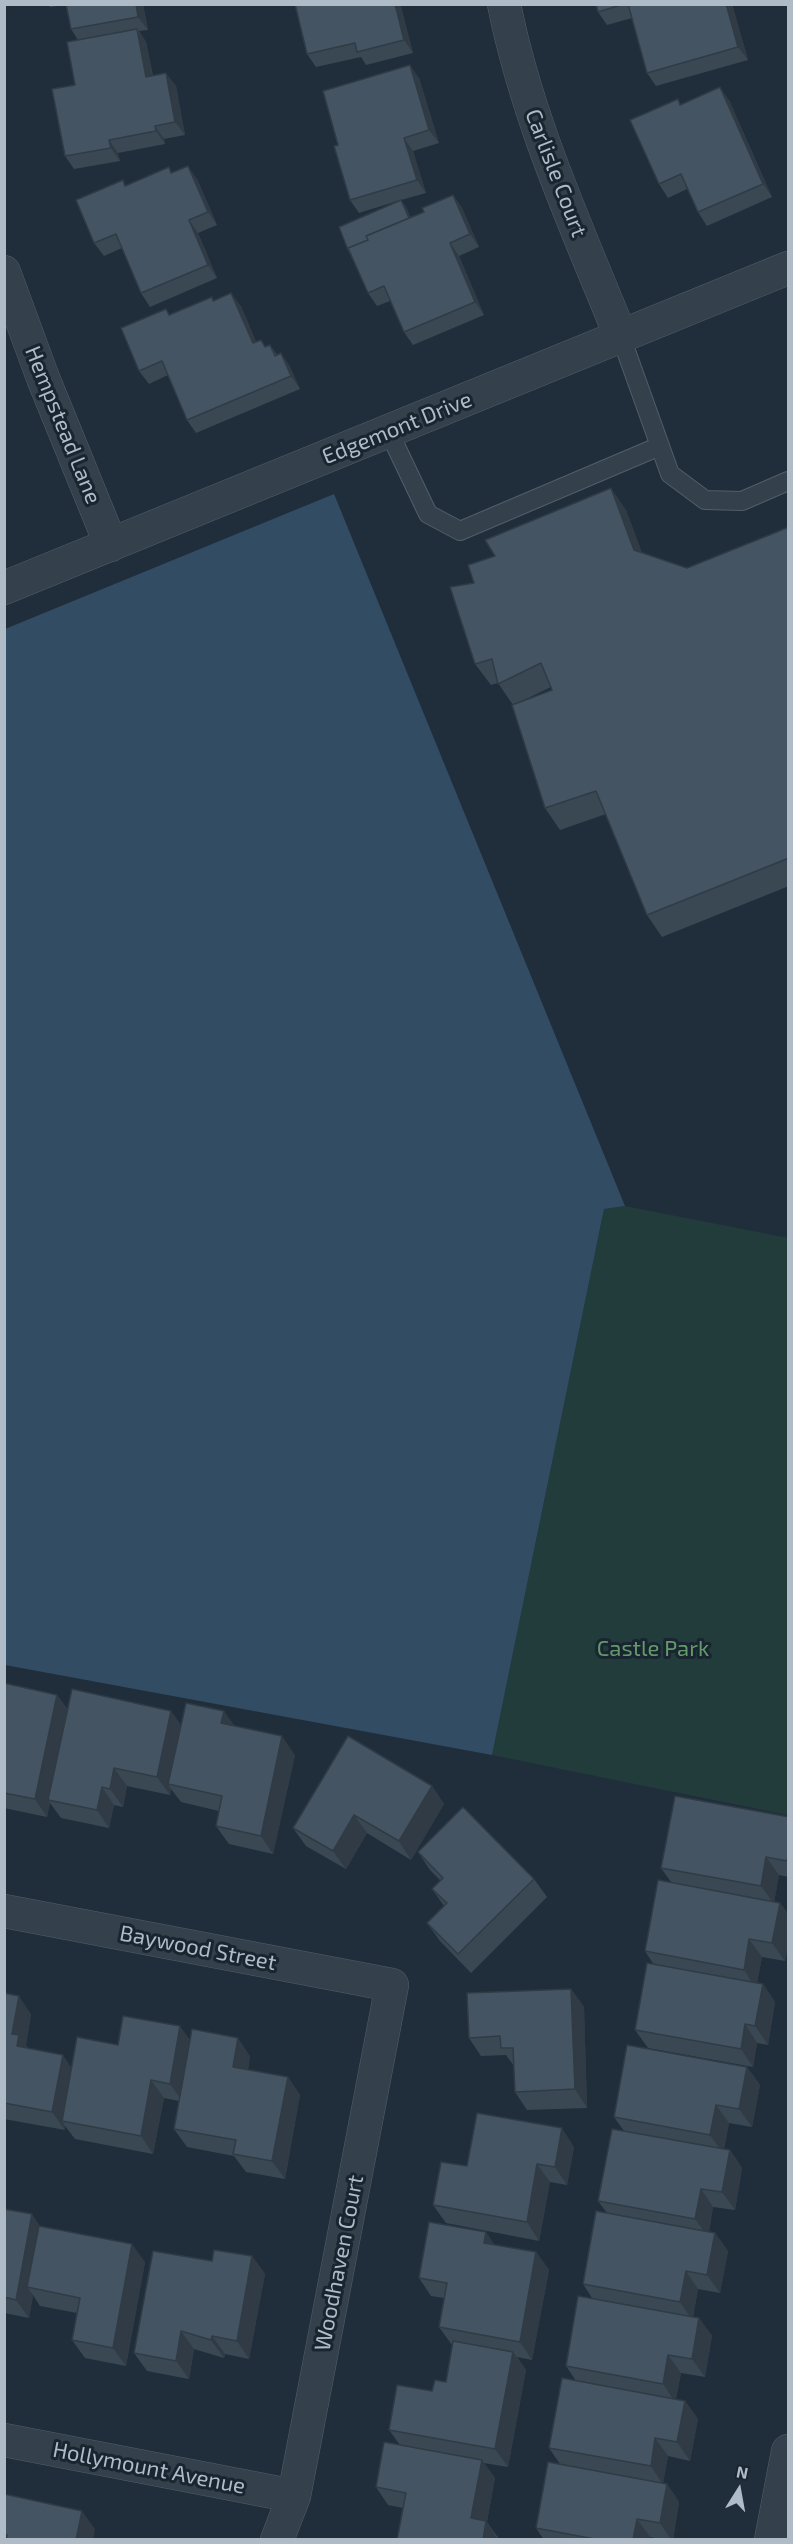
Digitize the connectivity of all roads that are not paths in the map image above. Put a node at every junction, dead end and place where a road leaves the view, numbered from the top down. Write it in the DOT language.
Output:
graph roads {
  1 [pos="504,4"];
  2 [pos="789,268"];
  3 [pos="4,272"];
  4 [pos="621,337"];
  5 [pos="389,432"];
  6 [pos="660,446"];
  7 [pos="789,481"];
  8 [pos="111,545"];
  9 [pos="4,588"];
  10 [pos="4,1911"];
  11 [pos="393,1985"];
  12 [pos="4,2440"];
  13 [pos="789,2451"];
  14 [pos="294,2496"];
  15 [pos="277,2540"];
  16 [pos="771,2540"];
  1 -- 4 [label="street, Carlisle Court"];
  2 -- 4 [label="street, Edgemont Drive"];
  3 -- 8 [label="street, Hempstead Lane"];
  4 -- 5 [label="street, Edgemont Drive"];
  4 -- 6 [label="lane"];
  5 -- 6 [label="lane"];
  5 -- 8 [label="street, Edgemont Drive"];
  6 -- 7 [label="lane"];
  8 -- 9 [label="street, Edgemont Drive"];
  10 -- 11 [label="street, Baywood Street"];
  11 -- 14 [label="street, Woodhaven Court"];
  12 -- 14 [label="street, Hollymount Avenue"];
  13 -- 16 [label="street"];
  14 -- 15 [label="street, Woodhaven Court"];
}
